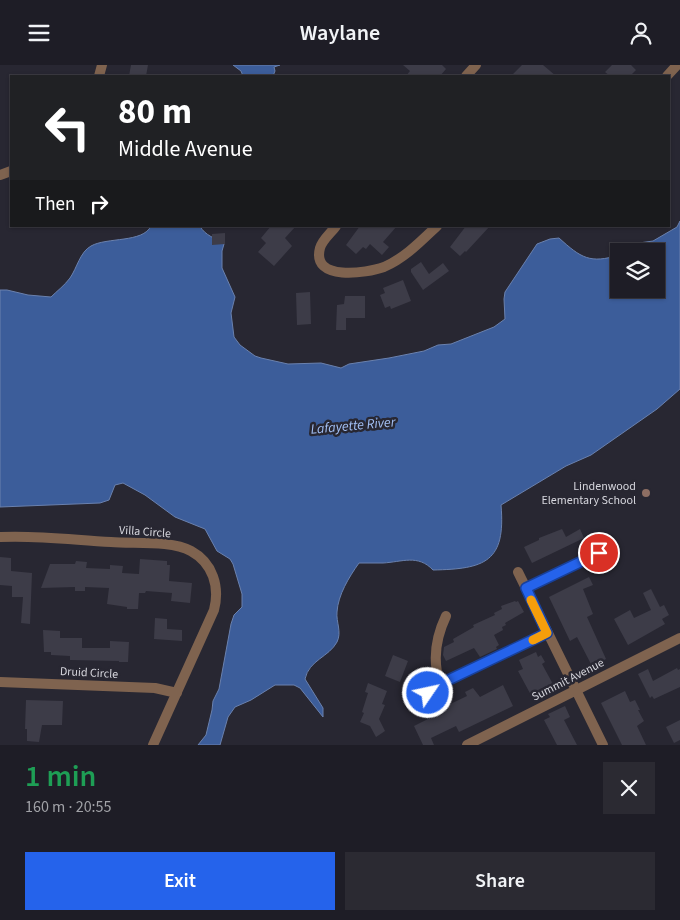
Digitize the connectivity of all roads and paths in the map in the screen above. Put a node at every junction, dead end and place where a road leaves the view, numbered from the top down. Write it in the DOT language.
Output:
graph roads {
  1 [pos="476,65"];
  2 [pos="677,65"];
  3 [pos="467,75"];
  4 [pos="668,75"];
  5 [pos="335,227"];
  6 [pos="436,227"];
  7 [pos="0,537"];
  8 [pos="599,553"];
  9 [pos="518,572"];
  10 [pos="526,588"];
  11 [pos="446,616"];
  12 [pos="547,633"];
  13 [pos="680,638"];
  14 [pos="0,682"];
  15 [pos="440,684"];
  16 [pos="576,690"];
  17 [pos="177,693"];
  18 [pos="428,693"];
  19 [pos="154,745"];
  20 [pos="466,745"];
  21 [pos="603,745"];
  1 -- 3 [label="street"];
  2 -- 4 [label="street"];
  5 -- 6 [label="street"];
  7 -- 17 [label="street, Villa Circle"];
  8 -- 10 [label="street"];
  9 -- 10 [label="street"];
  10 -- 12 [label="street"];
  11 -- 15 [label="street"];
  12 -- 15 [label="street"];
  12 -- 16 [label="street"];
  13 -- 16 [label="street, Summit Avenue"];
  14 -- 17 [label="street, Druid Circle"];
  15 -- 18 [label="street"];
  16 -- 20 [label="street, Summit Avenue"];
  16 -- 21 [label="street"];
  17 -- 19 [label="street, Villa Circle"];
}
